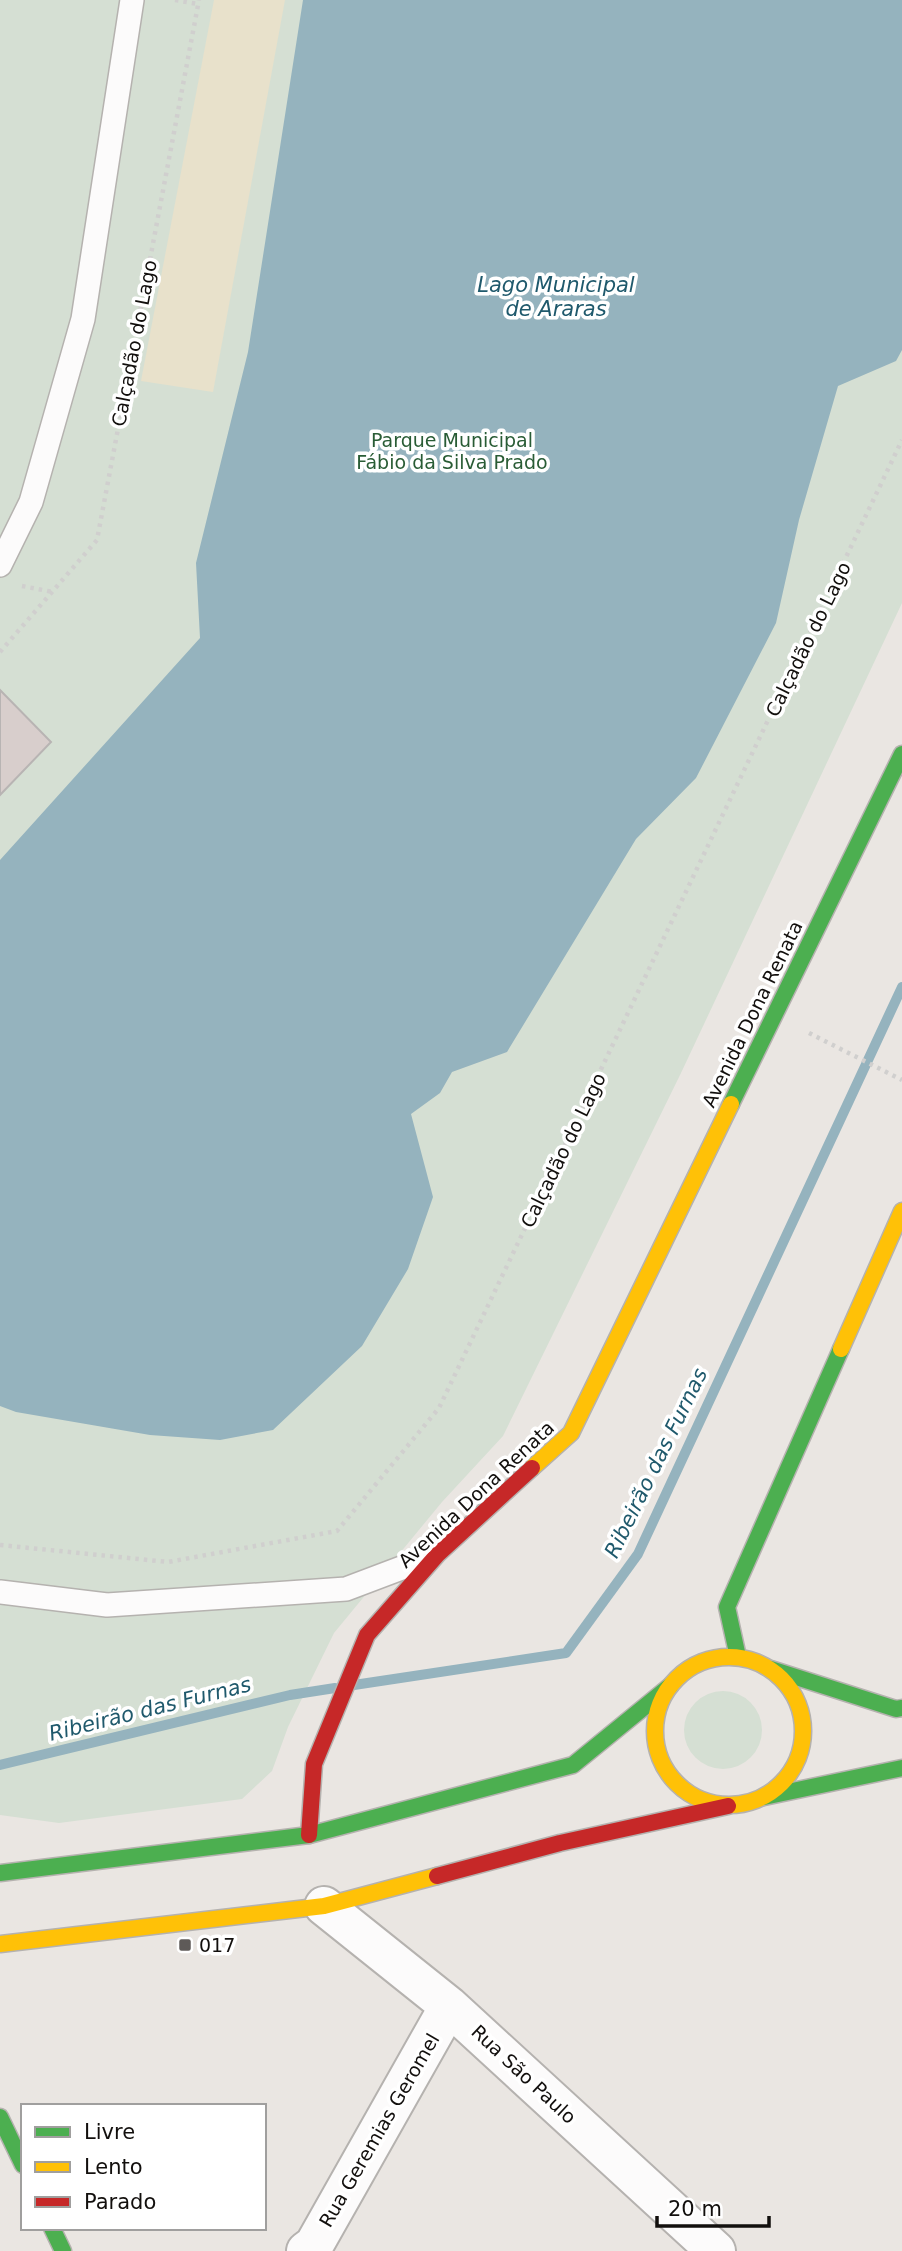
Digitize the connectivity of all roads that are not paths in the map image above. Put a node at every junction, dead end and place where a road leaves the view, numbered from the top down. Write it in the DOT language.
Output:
graph roads {
  1 [pos="132,0"];
  2 [pos="0,565"];
  3 [pos="902,754"];
  4 [pos="902,1211"];
  5 [pos="438,1554"];
  6 [pos="0,1592"];
  7 [pos="738,1657"];
  8 [pos="771,1669"];
  9 [pos="670,1686"];
  10 [pos="902,1708"];
  11 [pos="902,1768"];
  12 [pos="764,1797"];
  13 [pos="728,1806"];
  14 [pos="309,1835"];
  15 [pos="0,1873"];
  16 [pos="324,1906"];
  17 [pos="0,1944"];
  18 [pos="449,2006"];
  19 [pos="0,2117"];
  20 [pos="5,2143"];
  21 [pos="21,2163"];
  22 [pos="53,2230"];
  23 [pos="313,2249"];
  24 [pos="63,2251"];
  25 [pos="716,2251"];
  1 -- 2 [label="lane"];
  3 -- 5 [label="main road, Avenida Dona Renata"];
  4 -- 7 [label="main road"];
  5 -- 6 [label="lane"];
  5 -- 14 [label="main road, Avenida Dona Renata"];
  7 -- 8 [label="main road"];
  7 -- 9 [label="main road"];
  8 -- 10 [label="main road"];
  8 -- 12 [label="main road"];
  9 -- 13 [label="main road"];
  9 -- 14 [label="main road"];
  11 -- 12 [label="main road"];
  12 -- 13 [label="main road"];
  13 -- 16 [label="main road"];
  14 -- 15 [label="main road"];
  16 -- 17 [label="main road"];
  16 -- 18 [label="street, Rua São Paulo"];
  18 -- 23 [label="street, Rua Geremias Geromel"];
  18 -- 25 [label="street, Rua São Paulo"];
  19 -- 20 [label="main road"];
  20 -- 21 [label="main road"];
  22 -- 24 [label="main road"];
}
